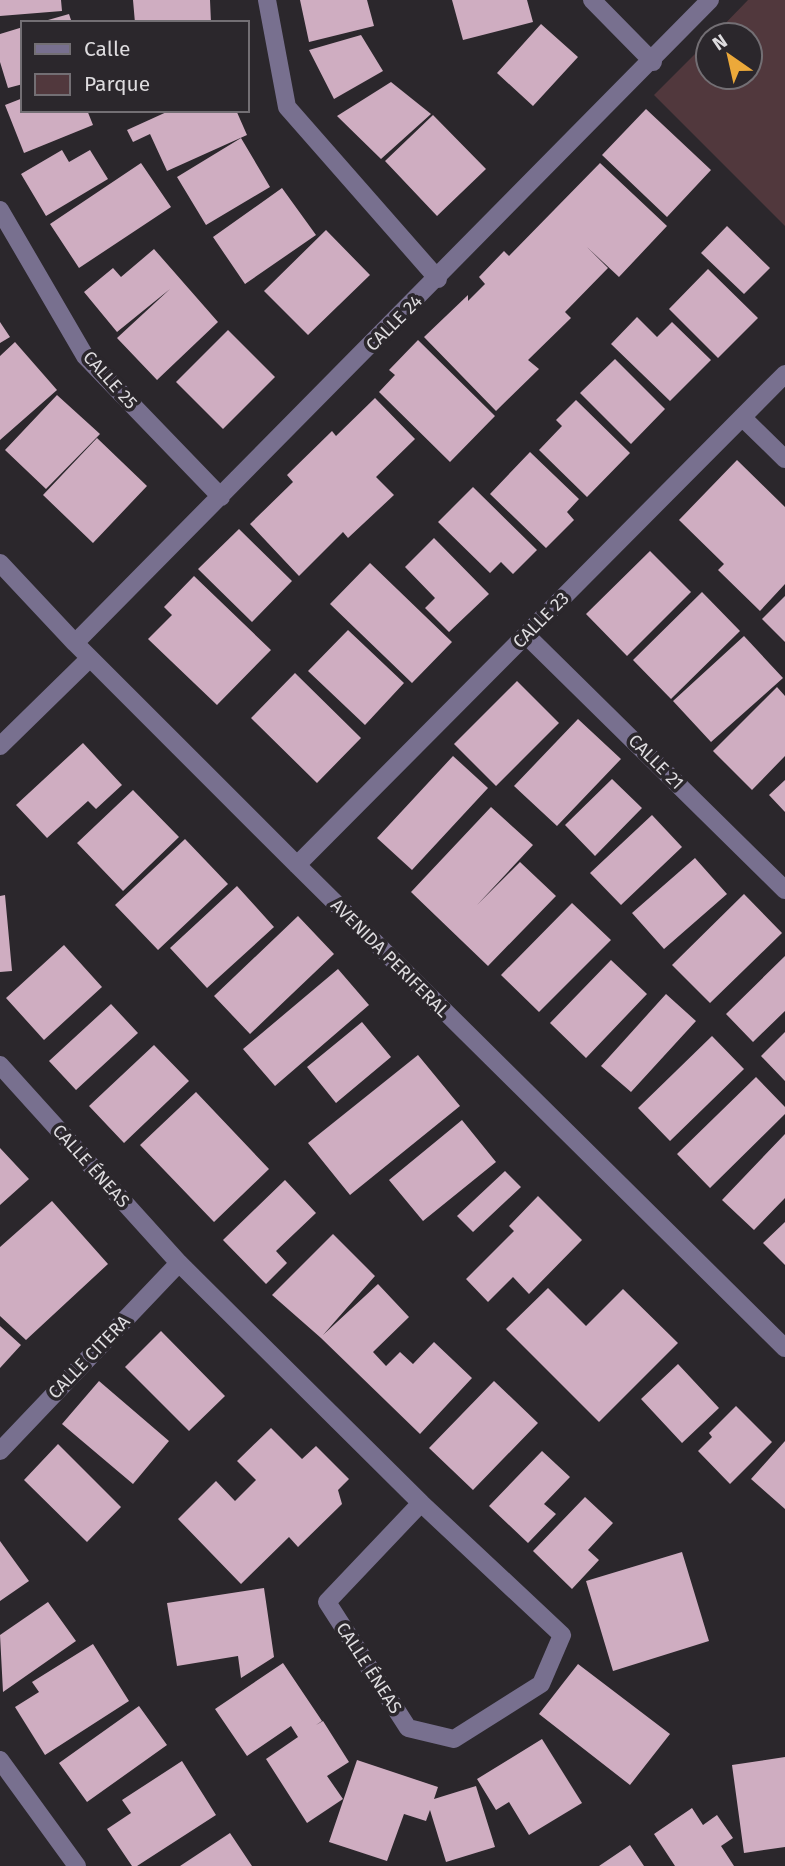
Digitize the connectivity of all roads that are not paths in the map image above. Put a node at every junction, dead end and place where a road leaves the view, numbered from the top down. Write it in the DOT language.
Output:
graph roads {
  1 [pos="267,0"];
  2 [pos="592,0"];
  3 [pos="710,0"];
  4 [pos="653,62"];
  5 [pos="0,210"];
  6 [pos="438,279"];
  7 [pos="785,374"];
  8 [pos="742,416"];
  9 [pos="785,459"];
  10 [pos="221,497"];
  11 [pos="0,562"];
  12 [pos="526,635"];
  13 [pos="75,643"];
  14 [pos="90,658"];
  15 [pos="0,746"];
  16 [pos="297,866"];
  17 [pos="785,890"];
  18 [pos="0,1065"];
  19 [pos="178,1263"];
  20 [pos="785,1348"];
  21 [pos="0,1451"];
  22 [pos="421,1503"];
  23 [pos="0,1760"];
  24 [pos="77,1866"];
  1 -- 6 [label="street"];
  2 -- 4 [label="street"];
  3 -- 4 [label="street, CALLE 24"];
  4 -- 6 [label="street, CALLE 24"];
  5 -- 10 [label="street, CALLE 25"];
  6 -- 10 [label="street, CALLE 24"];
  7 -- 8 [label="street, CALLE 23"];
  8 -- 9 [label="street"];
  8 -- 12 [label="street, CALLE 23"];
  10 -- 13 [label="street, CALLE 24"];
  11 -- 13 [label="street, AVENIDA PERIFERAL"];
  12 -- 16 [label="street, CALLE 23"];
  12 -- 17 [label="street, CALLE 21"];
  13 -- 14 [label="street, AVENIDA PERIFERAL"];
  14 -- 15 [label="street"];
  14 -- 16 [label="street, AVENIDA PERIFERAL"];
  16 -- 20 [label="street, AVENIDA PERIFERAL"];
  18 -- 19 [label="street, CALLE ÉNEAS"];
  19 -- 21 [label="street, CALLE CITERA"];
  19 -- 22 [label="street, CALLE ÉNEAS"];
  22 -- 22 [label="street, CALLE ÉNEAS"];
  23 -- 24 [label="street"];
}
